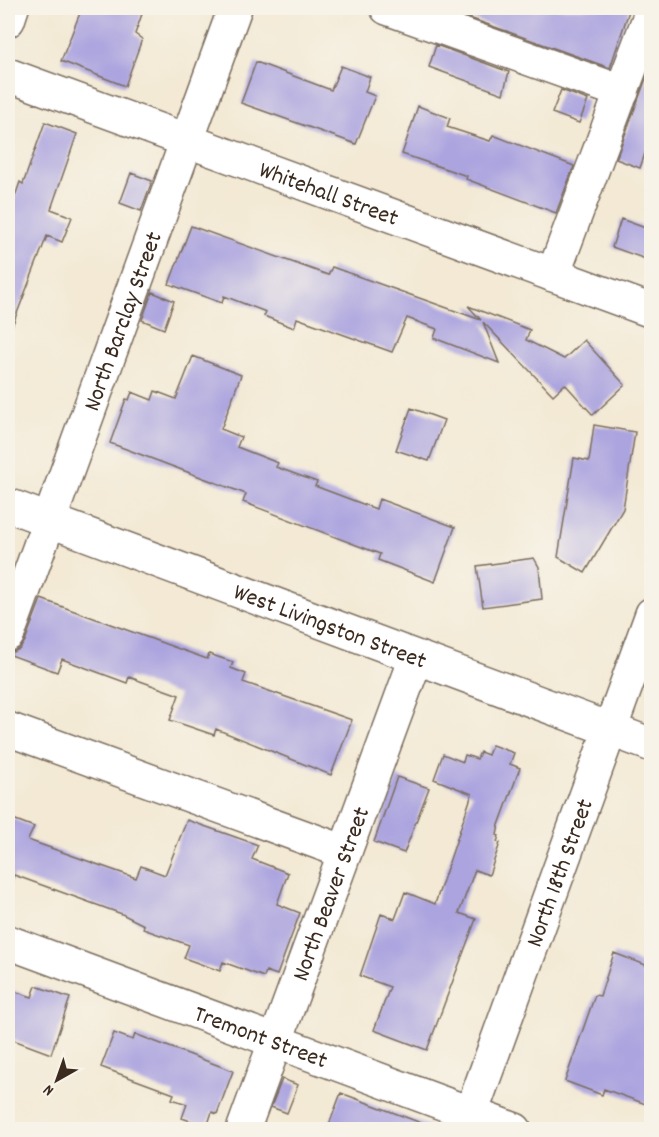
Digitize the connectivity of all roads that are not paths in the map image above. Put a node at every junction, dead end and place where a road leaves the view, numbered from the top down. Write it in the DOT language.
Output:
graph roads {
  1 [pos="12,8"];
  2 [pos="235,8"];
  3 [pos="387,8"];
  4 [pos="651,10"];
  5 [pos="8,20"];
  6 [pos="8,75"];
  7 [pos="622,92"];
  8 [pos="185,140"];
  9 [pos="554,275"];
  10 [pos="651,311"];
  11 [pos="8,505"];
  12 [pos="49,521"];
  13 [pos="651,614"];
  14 [pos="8,634"];
  15 [pos="416,658"];
  16 [pos="8,729"];
  17 [pos="609,730"];
  18 [pos="651,746"];
  19 [pos="345,852"];
  20 [pos="8,942"];
  21 [pos="275,1043"];
  22 [pos="468,1121"];
  23 [pos="243,1130"];
  24 [pos="515,1130"];
  1 -- 5 [label="street"];
  2 -- 8 [label="street, North Barclay Street"];
  3 -- 7 [label="street"];
  4 -- 7 [label="street"];
  6 -- 8 [label="street, Whitehall Street"];
  7 -- 9 [label="street"];
  8 -- 9 [label="street, Whitehall Street"];
  8 -- 12 [label="street, North Barclay Street"];
  9 -- 10 [label="street, Whitehall Street"];
  11 -- 12 [label="street, West Livingston Street"];
  12 -- 14 [label="street, North Barclay Street"];
  12 -- 15 [label="street, West Livingston Street"];
  13 -- 17 [label="street, North 18th Street"];
  15 -- 17 [label="street, West Livingston Street"];
  15 -- 19 [label="street, North Beaver Street"];
  16 -- 19 [label="street"];
  17 -- 18 [label="street, West Livingston Street"];
  17 -- 22 [label="street, North 18th Street"];
  19 -- 21 [label="street, North Beaver Street"];
  20 -- 21 [label="street, Tremont Street"];
  21 -- 22 [label="street, Tremont Street"];
  21 -- 23 [label="street, North Beaver Street"];
  22 -- 24 [label="street, Tremont Street"];
}
